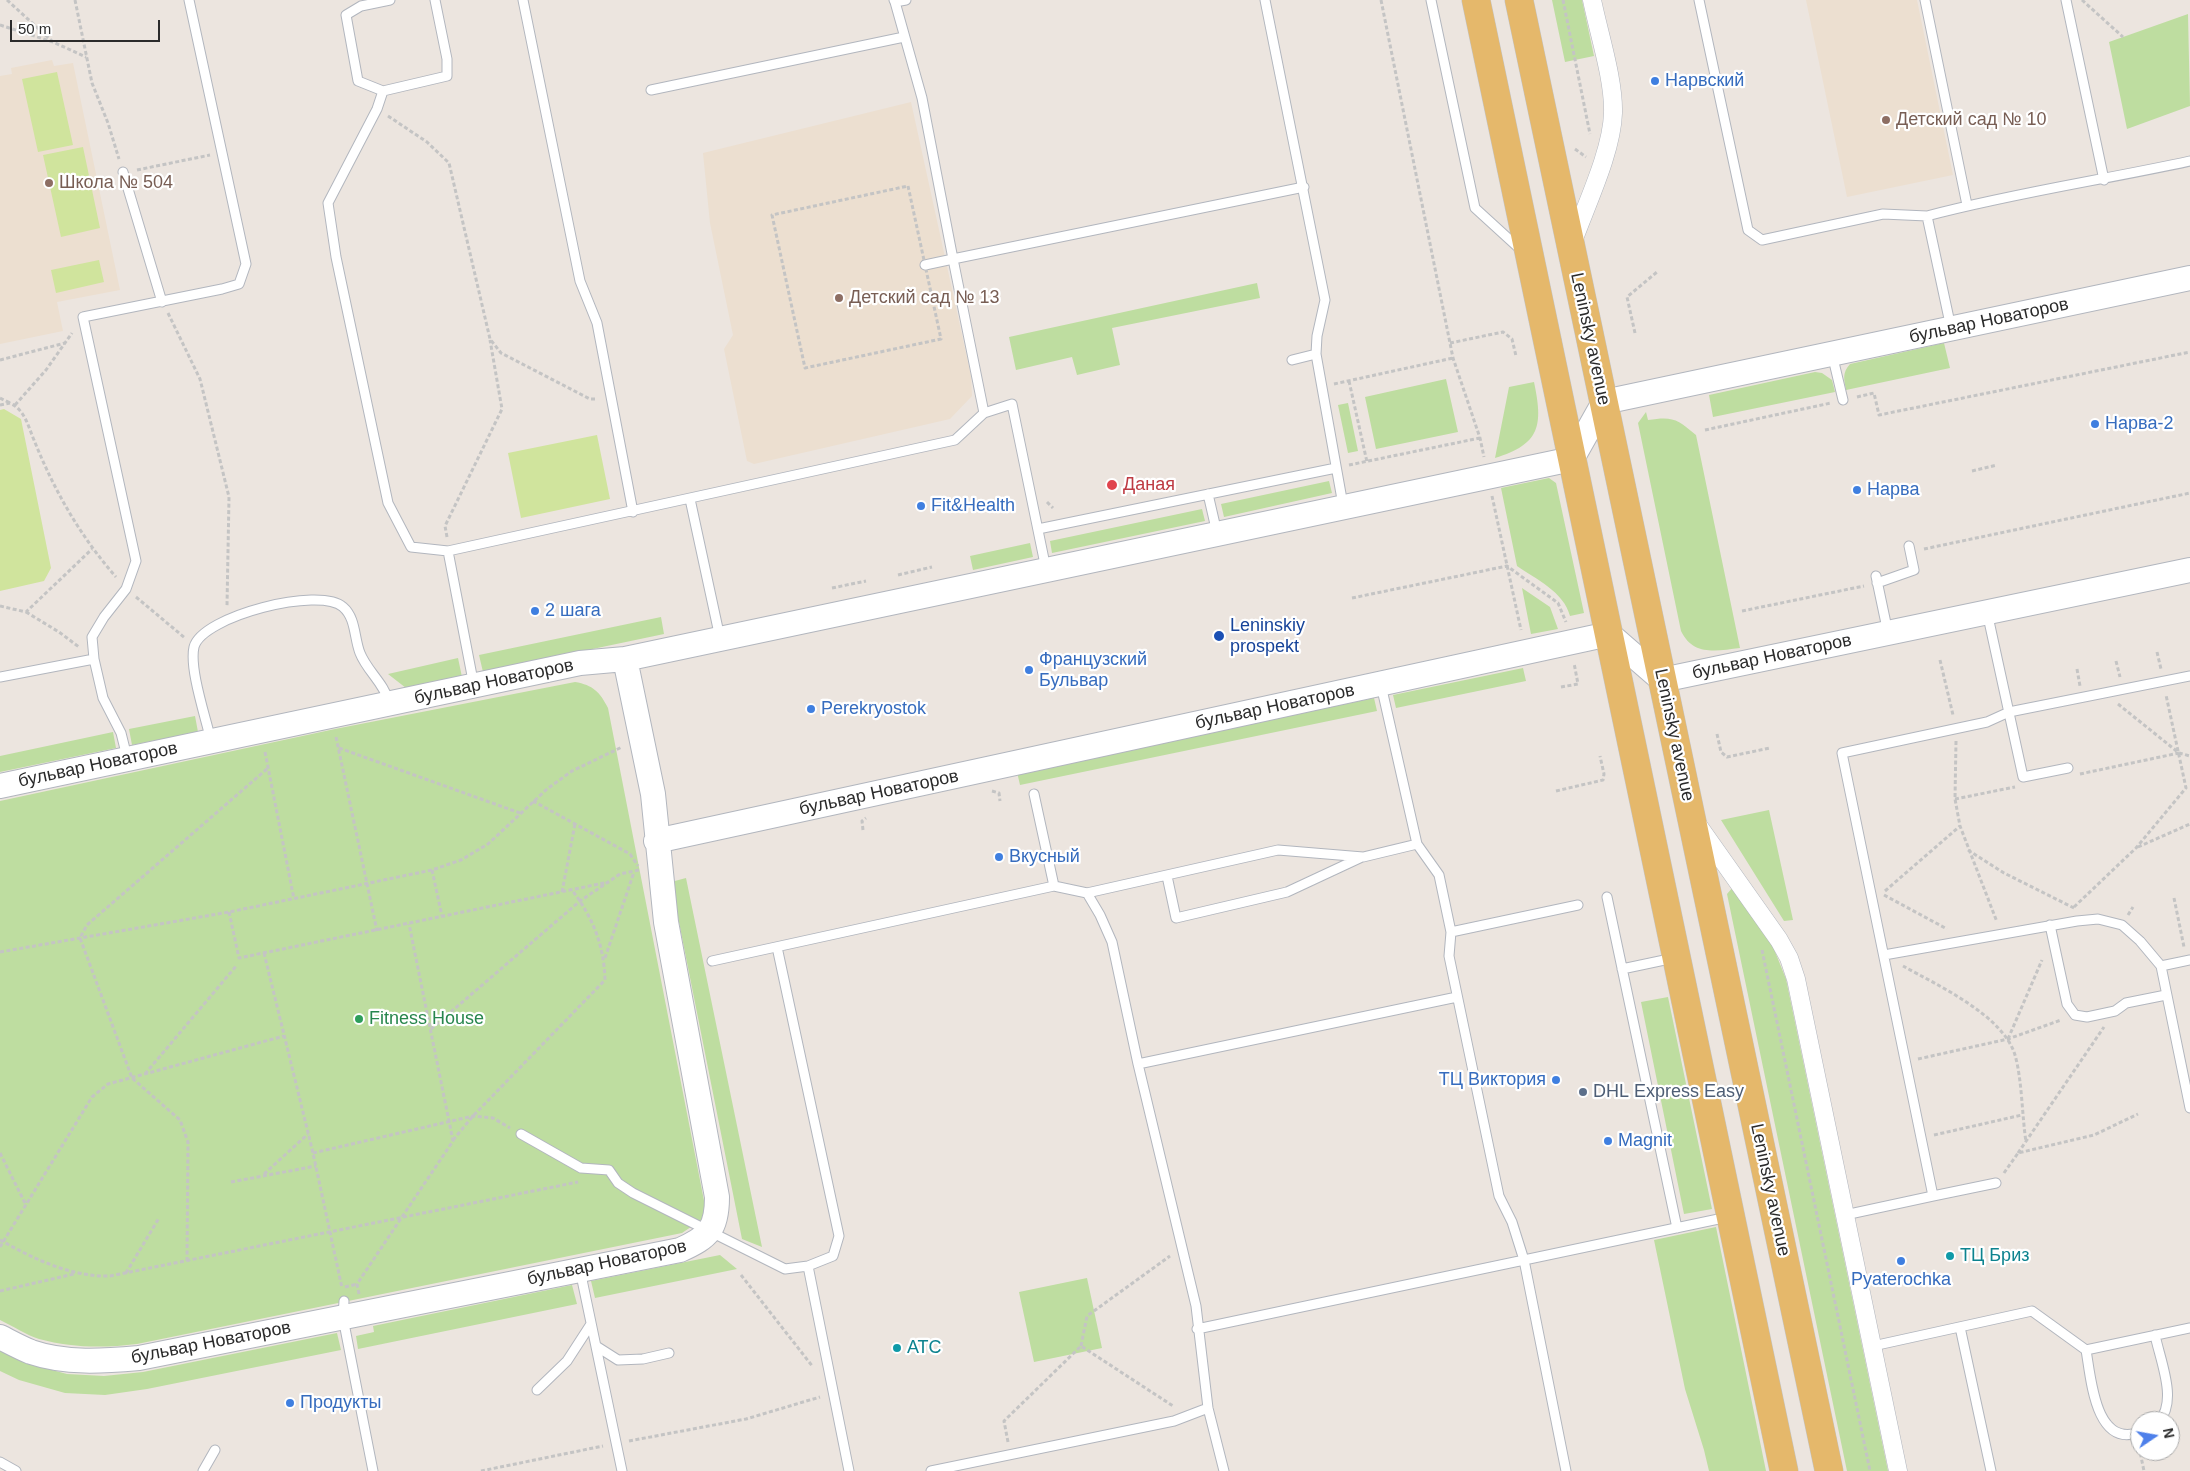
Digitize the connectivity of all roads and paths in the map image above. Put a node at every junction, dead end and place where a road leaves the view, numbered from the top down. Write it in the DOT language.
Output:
graph roads {
  1 [pos="7,0"];
  2 [pos="75,0"];
  3 [pos="188,0"];
  4 [pos="390,0"];
  5 [pos="435,0"];
  6 [pos="522,0"];
  7 [pos="906,0"];
  8 [pos="1265,0"];
  9 [pos="1381,0"];
  10 [pos="1431,0"];
  11 [pos="1476,0"];
  12 [pos="1519,0"];
  13 [pos="1563,0"];
  14 [pos="1592,0"];
  15 [pos="1699,0"];
  16 [pos="1925,0"];
  17 [pos="2066,0"];
  18 [pos="2082,0"];
  19 [pos="894,1"];
  20 [pos="0,25"];
  21 [pos="904,37"];
  22 [pos="2123,37"];
  23 [pos="53,42"];
  24 [pos="87,58"];
  25 [pos="651,90"];
  26 [pos="383,91"];
  27 [pos="377,109"];
  28 [pos="1592,143"];
  29 [pos="220,153"];
  30 [pos="2190,161"];
  31 [pos="123,172"];
  32 [pos="2104,180"];
  33 [pos="1304,187"];
  34 [pos="1967,205"];
  35 [pos="1927,216"];
  36 [pos="1571,247"];
  37 [pos="954,259"];
  38 [pos="1530,259"];
  39 [pos="925,265"];
  40 [pos="1657,272"];
  41 [pos="2190,278"];
  42 [pos="162,302"];
  43 [pos="83,317"];
  44 [pos="1951,329"];
  45 [pos="1634,333"];
  46 [pos="490,339"];
  47 [pos="65,343"];
  48 [pos="1450,343"];
  49 [pos="2190,352"];
  50 [pos="1316,354"];
  51 [pos="1832,354"];
  52 [pos="1516,356"];
  53 [pos="1453,358"];
  54 [pos="0,360"];
  55 [pos="1292,360"];
  56 [pos="1349,381"];
  57 [pos="1321,387"];
  58 [pos="1965,396"];
  59 [pos="611,397"];
  60 [pos="0,398"];
  61 [pos="1843,400"];
  62 [pos="1604,402"];
  63 [pos="10,403"];
  64 [pos="0,405"];
  65 [pos="15,405"];
  66 [pos="984,413"];
  67 [pos="1480,438"];
  68 [pos="1614,450"];
  69 [pos="1572,459"];
  70 [pos="1367,462"];
  71 [pos="1485,462"];
  72 [pos="1997,466"];
  73 [pos="1336,468"];
  74 [pos="1972,471"];
  75 [pos="1491,490"];
  76 [pos="2190,493"];
  77 [pos="1208,494"];
  78 [pos="690,499"];
  79 [pos="1343,507"];
  80 [pos="632,512"];
  81 [pos="448,520"];
  82 [pos="1038,529"];
  83 [pos="1217,534"];
  84 [pos="92,549"];
  85 [pos="1909,549"];
  86 [pos="448,551"];
  87 [pos="1507,566"];
  88 [pos="932,567"];
  89 [pos="1046,570"];
  90 [pos="2190,570"];
  91 [pos="898,575"];
  92 [pos="1877,580"];
  93 [pos="866,581"];
  94 [pos="832,588"];
  95 [pos="126,589"];
  96 [pos="1352,598"];
  97 [pos="0,606"];
  98 [pos="1742,611"];
  99 [pos="26,612"];
  100 [pos="1987,612"];
  101 [pos="226,619"];
  102 [pos="1651,625"];
  103 [pos="1522,630"];
  104 [pos="1567,630"];
  105 [pos="1888,633"];
  106 [pos="1609,634"];
  107 [pos="720,639"];
  108 [pos="195,646"];
  109 [pos="94,659"];
  110 [pos="625,659"];
  111 [pos="1574,660"];
  112 [pos="1940,660"];
  113 [pos="2190,676"];
  114 [pos="0,677"];
  115 [pos="1662,680"];
  116 [pos="2163,682"];
  117 [pos="1381,684"];
  118 [pos="474,686"];
  119 [pos="1561,688"];
  120 [pos="2104,693"];
  121 [pos="389,704"];
  122 [pos="2009,712"];
  123 [pos="1956,728"];
  124 [pos="335,729"];
  125 [pos="336,734"];
  126 [pos="1717,734"];
  127 [pos="327,736"];
  128 [pos="642,740"];
  129 [pos="211,741"];
  130 [pos="338,748"];
  131 [pos="1770,748"];
  132 [pos="274,749"];
  133 [pos="2179,753"];
  134 [pos="1600,756"];
  135 [pos="2190,756"];
  136 [pos="127,760"];
  137 [pos="268,768"];
  138 [pos="2068,768"];
  139 [pos="2024,778"];
  140 [pos="0,786"];
  141 [pos="989,790"];
  142 [pos="1556,790"];
  143 [pos="1034,794"];
  144 [pos="1955,799"];
  145 [pos="533,801"];
  146 [pos="1000,801"];
  147 [pos="520,813"];
  148 [pos="1690,814"];
  149 [pos="575,824"];
  150 [pos="2190,824"];
  151 [pos="1960,826"];
  152 [pos="656,841"];
  153 [pos="1417,844"];
  154 [pos="2136,848"];
  155 [pos="1968,850"];
  156 [pos="1363,857"];
  157 [pos="432,870"];
  158 [pos="634,871"];
  159 [pos="1166,876"];
  160 [pos="609,882"];
  161 [pos="368,884"];
  162 [pos="1054,886"];
  163 [pos="572,890"];
  164 [pos="562,892"];
  165 [pos="1087,893"];
  166 [pos="1882,893"];
  167 [pos="1871,896"];
  168 [pos="1607,898"];
  169 [pos="2174,898"];
  170 [pos="294,899"];
  171 [pos="580,901"];
  172 [pos="1578,905"];
  173 [pos="2074,907"];
  174 [pos="230,912"];
  175 [pos="442,916"];
  176 [pos="2077,921"];
  177 [pos="409,924"];
  178 [pos="2050,925"];
  179 [pos="377,930"];
  180 [pos="1452,932"];
  181 [pos="2002,934"];
  182 [pos="2052,937"];
  183 [pos="80,938"];
  184 [pos="1968,940"];
  185 [pos="777,947"];
  186 [pos="1762,949"];
  187 [pos="0,952"];
  188 [pos="264,953"];
  189 [pos="1884,955"];
  190 [pos="1676,957"];
  191 [pos="604,959"];
  192 [pos="2188,960"];
  193 [pos="712,961"];
  194 [pos="237,965"];
  195 [pos="2160,966"];
  196 [pos="1622,969"];
  197 [pos="2166,995"];
  198 [pos="1457,997"];
  199 [pos="2115,1011"];
  200 [pos="2075,1015"];
  201 [pos="432,1029"];
  202 [pos="284,1036"];
  203 [pos="2008,1039"];
  204 [pos="1905,1061"];
  205 [pos="1138,1064"];
  206 [pos="146,1074"];
  207 [pos="132,1078"];
  208 [pos="2190,1108"];
  209 [pos="2138,1114"];
  210 [pos="2022,1115"];
  211 [pos="473,1116"];
  212 [pos="450,1121"];
  213 [pos="308,1134"];
  214 [pos="521,1134"];
  215 [pos="1922,1138"];
  216 [pos="453,1141"];
  217 [pos="2026,1142"];
  218 [pos="0,1153"];
  219 [pos="313,1153"];
  220 [pos="2018,1153"];
  221 [pos="316,1166"];
  222 [pos="263,1176"];
  223 [pos="583,1181"];
  224 [pos="231,1182"];
  225 [pos="1996,1183"];
  226 [pos="1933,1196"];
  227 [pos="26,1205"];
  228 [pos="1845,1215"];
  229 [pos="1731,1217"];
  230 [pos="159,1218"];
  231 [pos="402,1219"];
  232 [pos="1677,1228"];
  233 [pos="711,1232"];
  234 [pos="331,1233"];
  235 [pos="2,1241"];
  236 [pos="0,1247"];
  237 [pos="1182,1248"];
  238 [pos="1524,1260"];
  239 [pos="187,1261"];
  240 [pos="808,1266"];
  241 [pos="580,1270"];
  242 [pos="126,1273"];
  243 [pos="77,1274"];
  244 [pos="741,1275"];
  245 [pos="357,1284"];
  246 [pos="345,1287"];
  247 [pos="0,1291"];
  248 [pos="360,1299"];
  249 [pos="343,1309"];
  250 [pos="591,1324"];
  251 [pos="1960,1327"];
  252 [pos="2190,1328"];
  253 [pos="1197,1329"];
  254 [pos="2155,1336"];
  255 [pos="0,1337"];
  256 [pos="596,1346"];
  257 [pos="1081,1346"];
  258 [pos="1873,1346"];
  259 [pos="2086,1350"];
  260 [pos="669,1353"];
  261 [pos="537,1390"];
  262 [pos="833,1393"];
  263 [pos="1208,1408"];
  264 [pos="2166,1411"];
  265 [pos="1190,1416"];
  266 [pos="2130,1433"];
  267 [pos="616,1444"];
  268 [pos="215,1450"];
  269 [pos="1011,1455"];
  270 [pos="0,1462"];
  271 [pos="16,1471"];
  272 [pos="203,1471"];
  273 [pos="373,1471"];
  274 [pos="481,1471"];
  275 [pos="622,1471"];
  276 [pos="849,1471"];
  277 [pos="931,1471"];
  278 [pos="1224,1471"];
  279 [pos="1566,1471"];
  280 [pos="1784,1471"];
  281 [pos="1829,1471"];
  282 [pos="1870,1471"];
  283 [pos="1898,1471"];
  284 [pos="1991,1471"];
  1 -- 23 [label="path"];
  2 -- 24 [label="path"];
  3 -- 29 [label="lane"];
  4 -- 26 [label="lane"];
  5 -- 26 [label="lane"];
  6 -- 59 [label="lane"];
  7 -- 19 [label="lane"];
  8 -- 33 [label="lane"];
  9 -- 48 [label="path"];
  10 -- 38 [label="lane"];
  11 -- 38 [label="main road"];
  12 -- 36 [label="main road, Leninsky avenue"];
  13 -- 28 [label="path"];
  14 -- 36 [label="street"];
  15 -- 35 [label="lane"];
  16 -- 34 [label="lane"];
  17 -- 32 [label="lane"];
  18 -- 22 [label="path"];
  19 -- 21 [label="lane"];
  20 -- 23 [label="path"];
  21 -- 25 [label="lane"];
  21 -- 37 [label="lane"];
  23 -- 24 [label="path"];
  24 -- 31 [label="path"];
  26 -- 27 [label="lane"];
  27 -- 46 [label="path"];
  27 -- 86 [label="lane"];
  29 -- 31 [label="path"];
  29 -- 42 [label="lane"];
  30 -- 32 [label="lane"];
  31 -- 42 [label="lane"];
  32 -- 34 [label="lane"];
  33 -- 37 [label="lane"];
  33 -- 50 [label="lane"];
  34 -- 35 [label="lane"];
  35 -- 44 [label="lane"];
  36 -- 62 [label="main road, Leninsky avenue"];
  37 -- 39 [label="lane"];
  37 -- 66 [label="lane"];
  38 -- 69 [label="main road"];
  39 -- 39 [label="path"];
  40 -- 45 [label="path"];
  41 -- 44 [label="street, бульвар Новаторов"];
  42 -- 43 [label="lane"];
  42 -- 101 [label="path"];
  43 -- 47 [label="path"];
  43 -- 95 [label="lane"];
  44 -- 51 [label="street, бульвар Новаторов"];
  46 -- 59 [label="path"];
  46 -- 81 [label="path"];
  47 -- 54 [label="path"];
  47 -- 65 [label="path"];
  48 -- 52 [label="path"];
  48 -- 53 [label="path"];
  49 -- 58 [label="path"];
  50 -- 55 [label="lane"];
  50 -- 57 [label="lane"];
  51 -- 61 [label="lane"];
  51 -- 62 [label="street, бульвар Новаторов"];
  53 -- 56 [label="path"];
  53 -- 67 [label="path"];
  56 -- 57 [label="path"];
  56 -- 70 [label="path"];
  57 -- 73 [label="lane"];
  59 -- 80 [label="lane"];
  60 -- 63 [label="path"];
  62 -- 68 [label="main road, Leninsky avenue"];
  62 -- 69 [label="street"];
  63 -- 64 [label="path"];
  63 -- 65 [label="path"];
  65 -- 84 [label="path"];
  66 -- 78 [label="lane"];
  66 -- 82 [label="lane"];
  67 -- 70 [label="path"];
  67 -- 71 [label="path"];
  68 -- 69 [label="main road"];
  68 -- 102 [label="main road, Leninsky avenue"];
  69 -- 79 [label="street, бульвар Новаторов"];
  69 -- 106 [label="main road"];
  70 -- 73 [label="path"];
  72 -- 74 [label="path"];
  73 -- 77 [label="lane"];
  73 -- 79 [label="lane"];
  75 -- 87 [label="path"];
  76 -- 85 [label="path"];
  77 -- 82 [label="lane"];
  77 -- 83 [label="lane"];
  78 -- 80 [label="lane"];
  78 -- 107 [label="lane"];
  79 -- 83 [label="street, бульвар Новаторов"];
  80 -- 86 [label="lane"];
  82 -- 89 [label="lane"];
  83 -- 89 [label="street, бульвар Новаторов"];
  84 -- 95 [label="path"];
  84 -- 99 [label="path"];
  85 -- 92 [label="lane"];
  86 -- 118 [label="lane"];
  87 -- 96 [label="path"];
  87 -- 103 [label="path"];
  87 -- 104 [label="path"];
  88 -- 91 [label="path"];
  89 -- 107 [label="street, бульвар Новаторов"];
  90 -- 100 [label="street, бульвар Новаторов"];
  92 -- 98 [label="path"];
  92 -- 105 [label="lane"];
  93 -- 94 [label="path"];
  95 -- 108 [label="path"];
  95 -- 109 [label="lane"];
  97 -- 99 [label="path"];
  99 -- 109 [label="path"];
  100 -- 105 [label="street, бульвар Новаторов"];
  100 -- 122 [label="lane"];
  101 -- 108 [label="lane"];
  101 -- 121 [label="lane"];
  102 -- 106 [label="main road"];
  102 -- 115 [label="main road, Leninsky avenue"];
  105 -- 115 [label="street, бульвар Новаторов"];
  106 -- 115 [label="street"];
  106 -- 117 [label="street, бульвар Новаторов"];
  106 -- 190 [label="main road"];
  107 -- 110 [label="street, бульвар Новаторов"];
  108 -- 129 [label="lane"];
  109 -- 114 [label="lane"];
  109 -- 136 [label="lane"];
  110 -- 118 [label="street, бульвар Новаторов"];
  110 -- 128 [label="street"];
  111 -- 119 [label="path"];
  112 -- 123 [label="path"];
  113 -- 116 [label="lane"];
  115 -- 148 [label="main road, Leninsky avenue"];
  116 -- 120 [label="lane"];
  116 -- 133 [label="path"];
  117 -- 152 [label="street, бульвар Новаторов"];
  117 -- 153 [label="lane"];
  118 -- 121 [label="street, бульвар Новаторов"];
  120 -- 122 [label="lane"];
  120 -- 133 [label="path"];
  121 -- 129 [label="street, бульвар Новаторов"];
  122 -- 123 [label="lane"];
  122 -- 139 [label="lane"];
  123 -- 144 [label="path"];
  123 -- 167 [label="lane"];
  124 -- 125 [label="path"];
  125 -- 127 [label="path"];
  125 -- 130 [label="path"];
  126 -- 131 [label="path"];
  128 -- 145 [label="path"];
  128 -- 152 [label="street"];
  129 -- 136 [label="street, бульвар Новаторов"];
  130 -- 147 [label="path"];
  130 -- 161 [label="path"];
  132 -- 137 [label="path"];
  133 -- 135 [label="path"];
  133 -- 138 [label="path"];
  133 -- 154 [label="path"];
  134 -- 142 [label="path"];
  136 -- 140 [label="street, бульвар Новаторов"];
  137 -- 170 [label="path"];
  137 -- 183 [label="path"];
  138 -- 139 [label="lane"];
  139 -- 144 [label="path"];
  141 -- 146 [label="path"];
  143 -- 162 [label="lane"];
  144 -- 151 [label="path"];
  145 -- 147 [label="path"];
  145 -- 149 [label="path"];
  147 -- 157 [label="path"];
  148 -- 228 [label="street"];
  148 -- 281 [label="main road, Leninsky avenue"];
  149 -- 158 [label="path"];
  149 -- 164 [label="path"];
  150 -- 154 [label="path"];
  151 -- 155 [label="path"];
  151 -- 166 [label="path"];
  152 -- 233 [label="street"];
  153 -- 156 [label="lane"];
  153 -- 180 [label="lane"];
  154 -- 173 [label="path"];
  155 -- 173 [label="path"];
  155 -- 181 [label="path"];
  156 -- 159 [label="lane"];
  156 -- 159 [label="lane"];
  157 -- 161 [label="path"];
  157 -- 175 [label="path"];
  158 -- 160 [label="path"];
  158 -- 191 [label="path"];
  159 -- 165 [label="lane"];
  160 -- 163 [label="path"];
  160 -- 171 [label="path"];
  161 -- 170 [label="path"];
  161 -- 179 [label="path"];
  162 -- 165 [label="lane"];
  162 -- 185 [label="lane"];
  163 -- 164 [label="path"];
  163 -- 171 [label="path"];
  164 -- 175 [label="path"];
  165 -- 205 [label="lane"];
  166 -- 167 [label="path"];
  166 -- 184 [label="path"];
  167 -- 189 [label="lane"];
  168 -- 196 [label="lane"];
  169 -- 192 [label="path"];
  170 -- 174 [label="path"];
  171 -- 191 [label="path"];
  171 -- 201 [label="path"];
  172 -- 180 [label="lane"];
  173 -- 176 [label="path"];
  174 -- 183 [label="path"];
  174 -- 188 [label="path"];
  175 -- 177 [label="path"];
  176 -- 178 [label="lane"];
  176 -- 195 [label="lane"];
  177 -- 179 [label="path"];
  177 -- 201 [label="path"];
  178 -- 181 [label="lane"];
  178 -- 182 [label="lane"];
  179 -- 188 [label="path"];
  180 -- 198 [label="lane"];
  181 -- 184 [label="lane"];
  182 -- 200 [label="lane"];
  182 -- 203 [label="path"];
  183 -- 187 [label="path"];
  183 -- 207 [label="path"];
  184 -- 189 [label="lane"];
  185 -- 193 [label="lane"];
  185 -- 240 [label="lane"];
  186 -- 282 [label="path"];
  188 -- 202 [label="path"];
  189 -- 203 [label="path"];
  189 -- 204 [label="lane"];
  190 -- 196 [label="lane"];
  190 -- 229 [label="main road"];
  191 -- 211 [label="path"];
  192 -- 195 [label="lane"];
  194 -- 206 [label="path"];
  195 -- 197 [label="lane"];
  196 -- 232 [label="lane"];
  197 -- 199 [label="lane"];
  197 -- 208 [label="lane"];
  198 -- 205 [label="lane"];
  198 -- 238 [label="lane"];
  199 -- 200 [label="lane"];
  199 -- 217 [label="path"];
  200 -- 203 [label="path"];
  201 -- 212 [label="path"];
  202 -- 206 [label="path"];
  202 -- 213 [label="path"];
  203 -- 204 [label="path"];
  203 -- 210 [label="path"];
  204 -- 215 [label="lane"];
  205 -- 237 [label="lane"];
  206 -- 207 [label="path"];
  207 -- 227 [label="path"];
  207 -- 239 [label="path"];
  209 -- 220 [label="path"];
  210 -- 215 [label="path"];
  210 -- 217 [label="path"];
  211 -- 212 [label="path"];
  211 -- 214 [label="path"];
  211 -- 216 [label="path"];
  212 -- 216 [label="path"];
  212 -- 219 [label="path"];
  213 -- 219 [label="path"];
  213 -- 222 [label="path"];
  214 -- 233 [label="lane"];
  215 -- 226 [label="lane"];
  216 -- 231 [label="path"];
  217 -- 220 [label="path"];
  218 -- 227 [label="path"];
  219 -- 221 [label="path"];
  220 -- 225 [label="path"];
  221 -- 222 [label="path"];
  221 -- 234 [label="path"];
  222 -- 224 [label="path"];
  223 -- 231 [label="path"];
  225 -- 226 [label="lane"];
  226 -- 228 [label="lane"];
  227 -- 235 [label="path"];
  228 -- 258 [label="street"];
  229 -- 232 [label="lane"];
  229 -- 280 [label="main road"];
  230 -- 242 [label="path"];
  231 -- 234 [label="path"];
  231 -- 245 [label="path"];
  232 -- 238 [label="lane"];
  233 -- 240 [label="lane"];
  233 -- 241 [label="street, бульвар Новаторов"];
  234 -- 239 [label="path"];
  234 -- 249 [label="path"];
  235 -- 236 [label="path"];
  235 -- 243 [label="path"];
  237 -- 253 [label="lane"];
  237 -- 257 [label="path"];
  238 -- 253 [label="lane"];
  238 -- 279 [label="lane"];
  239 -- 242 [label="path"];
  240 -- 262 [label="lane"];
  241 -- 249 [label="street, бульвар Новаторов"];
  241 -- 250 [label="lane"];
  242 -- 243 [label="path"];
  243 -- 247 [label="path"];
  244 -- 262 [label="path"];
  245 -- 246 [label="path"];
  245 -- 248 [label="path"];
  249 -- 255 [label="street, бульвар Новаторов"];
  249 -- 273 [label="lane"];
  250 -- 256 [label="lane"];
  250 -- 261 [label="lane"];
  251 -- 258 [label="lane"];
  251 -- 259 [label="lane"];
  251 -- 284 [label="lane"];
  252 -- 254 [label="lane"];
  253 -- 263 [label="lane"];
  254 -- 259 [label="lane"];
  254 -- 264 [label="lane"];
  256 -- 260 [label="lane"];
  256 -- 267 [label="lane"];
  257 -- 265 [label="path"];
  257 -- 269 [label="path"];
  258 -- 283 [label="street"];
  259 -- 266 [label="lane"];
  262 -- 267 [label="path"];
  262 -- 276 [label="lane"];
  263 -- 265 [label="lane"];
  263 -- 278 [label="lane"];
  265 -- 269 [label="lane"];
  267 -- 274 [label="path"];
  267 -- 275 [label="lane"];
  268 -- 272 [label="lane"];
  269 -- 277 [label="lane"];
  270 -- 271 [label="lane"];
}
